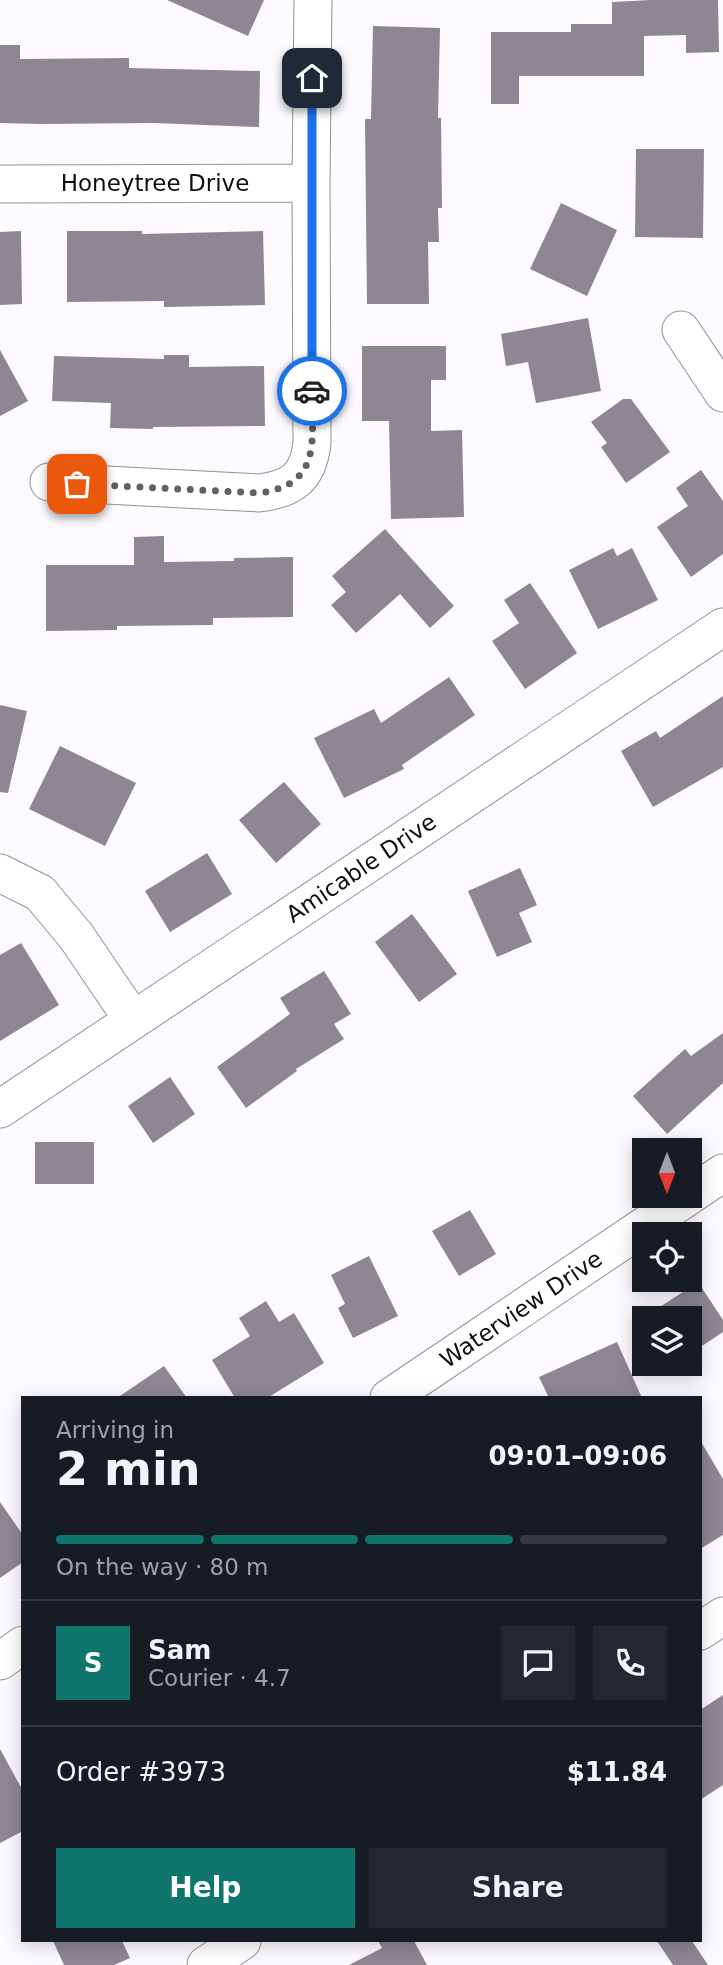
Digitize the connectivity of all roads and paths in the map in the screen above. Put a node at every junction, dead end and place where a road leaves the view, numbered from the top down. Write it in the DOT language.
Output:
graph roads {
  1 [pos="313,0"];
  2 [pos="311,183"];
  3 [pos="0,184"];
  4 [pos="681,330"];
  5 [pos="723,393"];
  6 [pos="49,482"];
  7 [pos="723,627"];
  8 [pos="0,873"];
  9 [pos="133,1020"];
  10 [pos="0,1110"];
  11 [pos="723,1173"];
  12 [pos="392,1396"];
  13 [pos="723,1616"];
  14 [pos="702,1630"];
  15 [pos="21,1647"];
  16 [pos="0,1661"];
  17 [pos="240,1942"];
  18 [pos="206,1965"];
  1 -- 2 [label="street"];
  2 -- 3 [label="street, Honeytree Drive"];
  2 -- 6 [label="street"];
  4 -- 5 [label="street"];
  7 -- 9 [label="street, Amicable Drive"];
  8 -- 9 [label="street"];
  9 -- 10 [label="street, Amicable Drive"];
  11 -- 12 [label="street, Waterview Drive"];
  13 -- 14 [label="street"];
  15 -- 16 [label="street"];
  17 -- 18 [label="street"];
}
